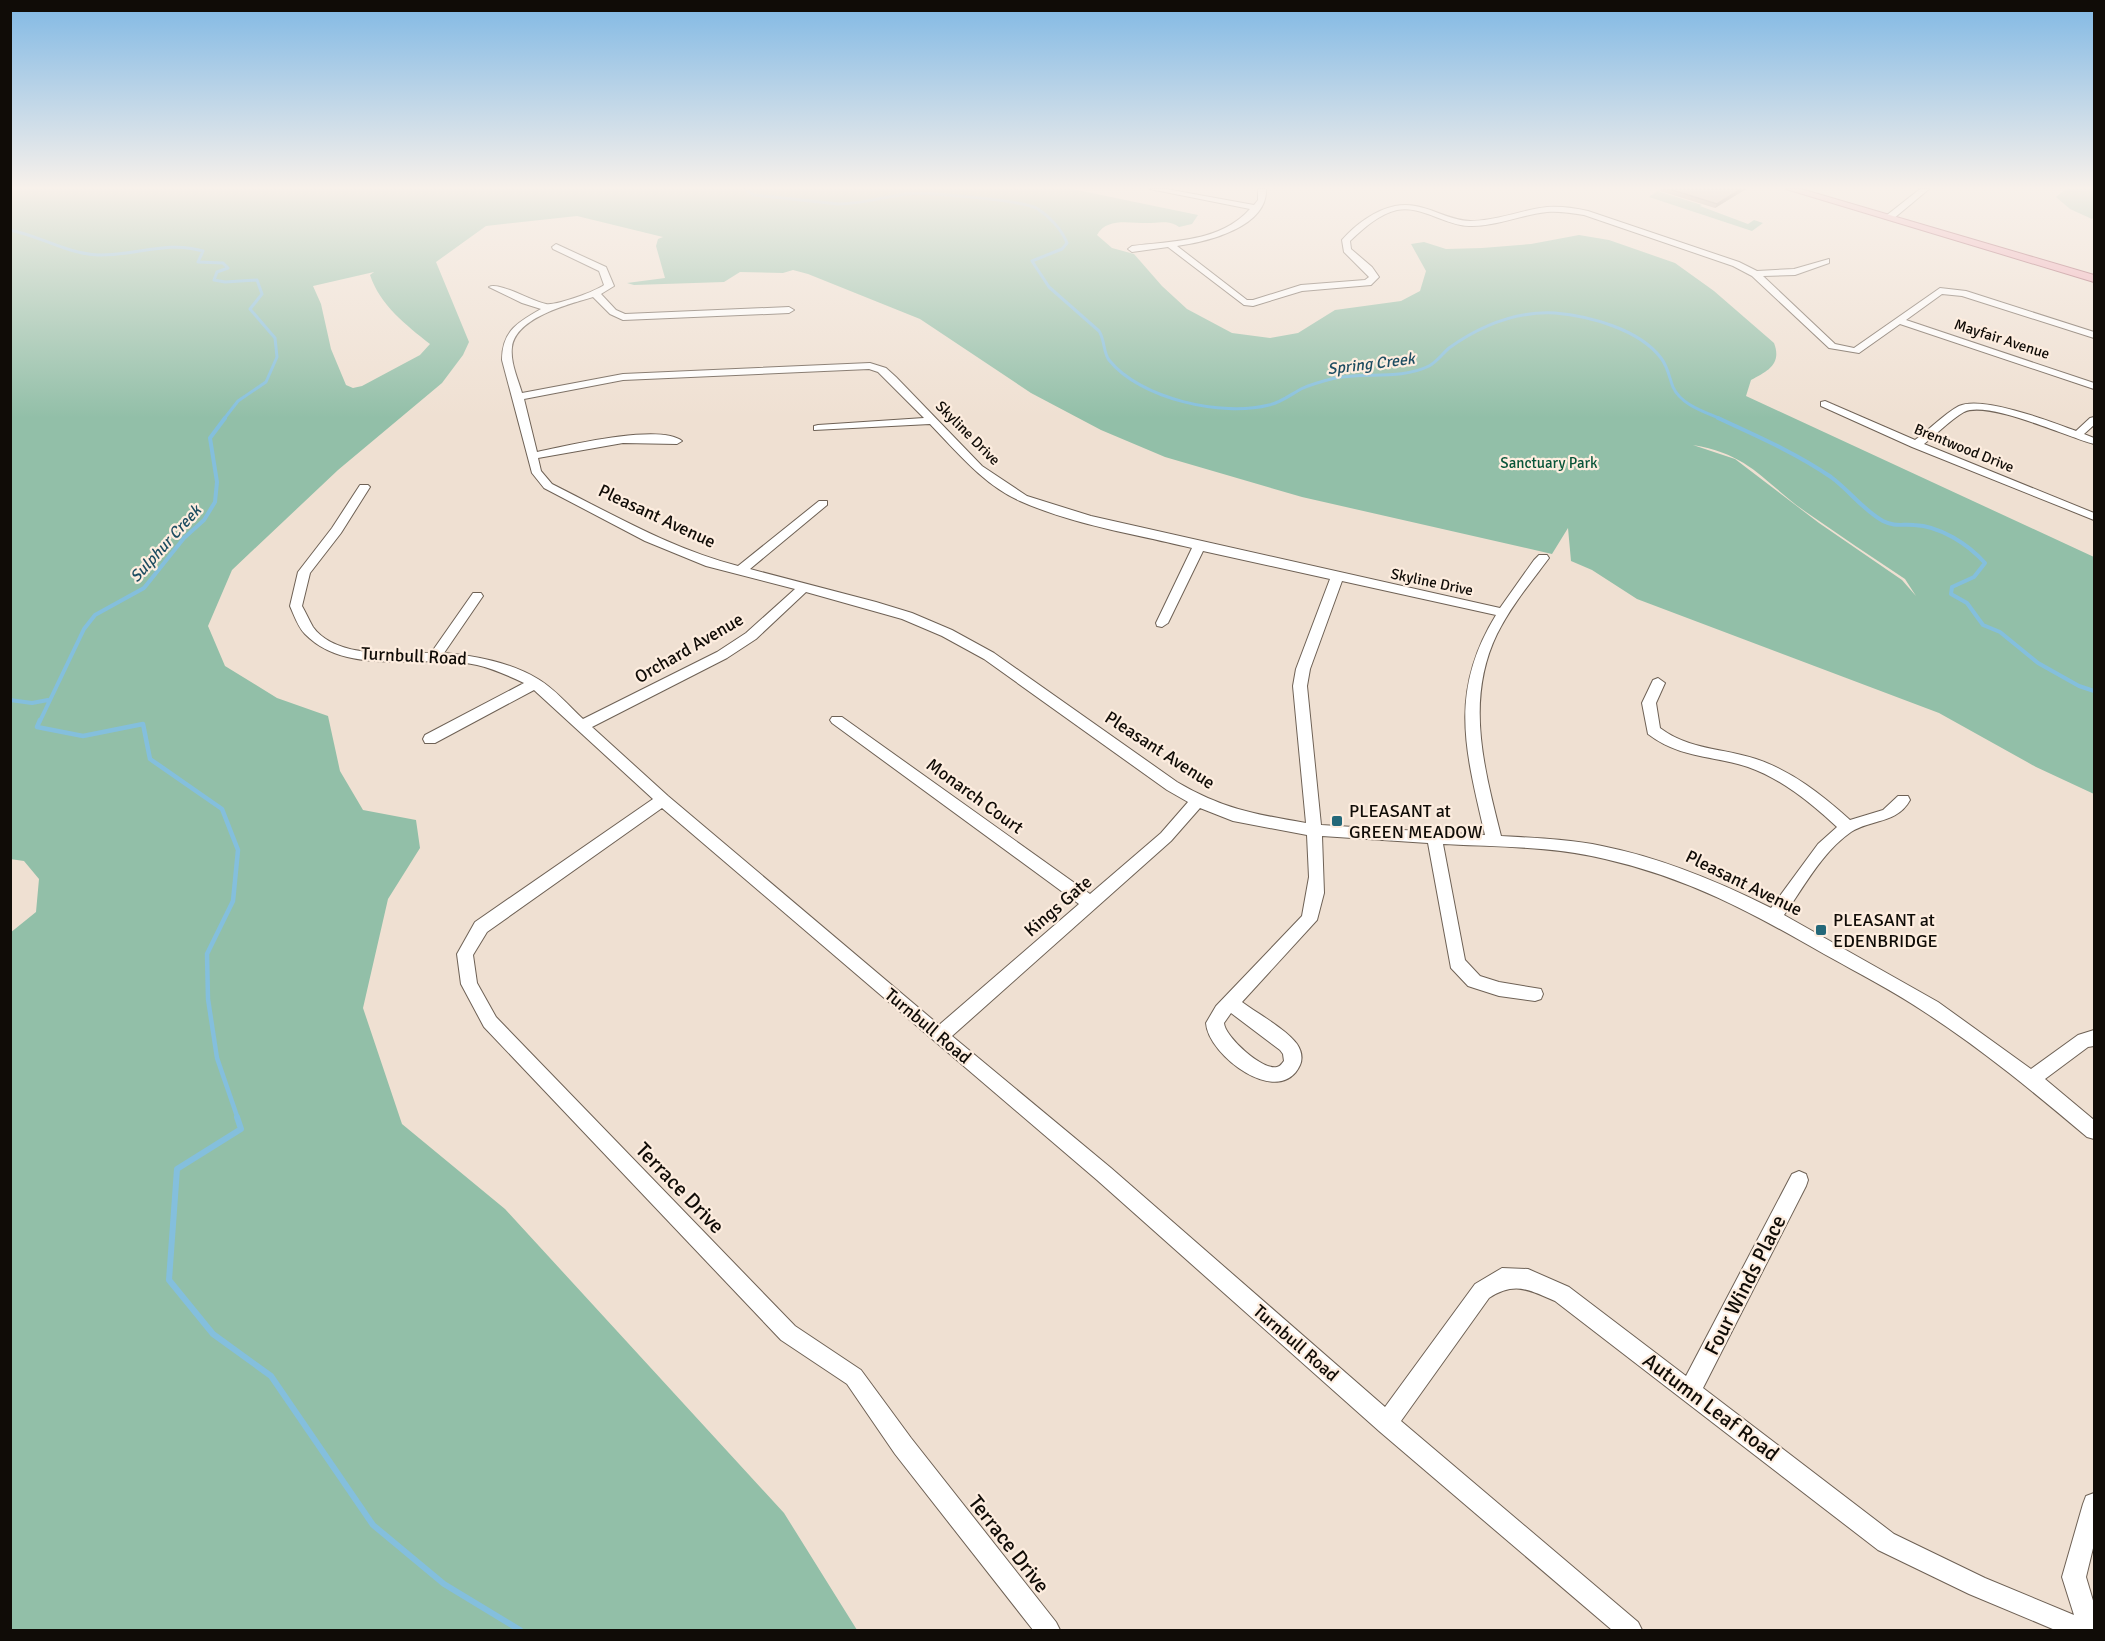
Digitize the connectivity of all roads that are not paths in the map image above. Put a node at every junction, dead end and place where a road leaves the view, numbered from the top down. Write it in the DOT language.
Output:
graph roads {
  1 [pos="596,266"];
  2 [pos="1197,266"];
  3 [pos="1365,266"];
  4 [pos="1736,266"];
  5 [pos="1814,266"];
  6 [pos="2050,266"];
  7 [pos="1755,274"];
  8 [pos="2094,279"];
  9 [pos="494,287"];
  10 [pos="599,292"];
  11 [pos="549,308"];
  12 [pos="789,310"];
  13 [pos="1899,321"];
  14 [pos="2094,335"];
  15 [pos="2094,386"];
  16 [pos="518,397"];
  17 [pos="1825,404"];
  18 [pos="2094,420"];
  19 [pos="934,421"];
  20 [pos="818,428"];
  21 [pos="2077,435"];
  22 [pos="677,441"];
  23 [pos="2094,441"];
  24 [pos="1916,445"];
  25 [pos="533,456"];
  26 [pos="364,487"];
  27 [pos="824,503"];
  28 [pos="2094,517"];
  29 [pos="1199,546"];
  30 [pos="1543,558"];
  31 [pos="740,571"];
  32 [pos="1337,577"];
  33 [pos="802,589"];
  34 [pos="477,596"];
  35 [pos="1503,613"];
  36 [pos="1162,623"];
  37 [pos="435,657"];
  38 [pos="535,683"];
  39 [pos="1658,684"];
  40 [pos="837,720"];
  41 [pos="584,725"];
  42 [pos="430,739"];
  43 [pos="663,800"];
  44 [pos="1198,801"];
  45 [pos="1903,801"];
  46 [pos="1847,826"];
  47 [pos="1313,830"];
  48 [pos="1434,836"];
  49 [pos="1494,840"];
  50 [pos="1090,903"];
  51 [pos="1774,917"];
  52 [pos="1535,994"];
  53 [pos="1230,1003"];
  54 [pos="939,1036"];
  55 [pos="2094,1038"];
  56 [pos="2031,1079"];
  57 [pos="2094,1131"];
  58 [pos="1799,1180"];
  59 [pos="1690,1391"];
  60 [pos="1387,1423"];
  61 [pos="2094,1504"];
  62 [pos="1048,1630"];
  63 [pos="1630,1630"];
  64 [pos="2082,1630"];
  65 [pos="2091,1630"];
  1 -- 10 [label="street"];
  2 -- 3 [label="street"];
  4 -- 7 [label="street"];
  5 -- 7 [label="street"];
  6 -- 8 [label="main road"];
  7 -- 13 [label="street"];
  9 -- 11 [label="street"];
  10 -- 11 [label="street, Pleasant Avenue"];
  10 -- 12 [label="street"];
  11 -- 16 [label="street, Pleasant Avenue"];
  13 -- 14 [label="street"];
  13 -- 15 [label="street, Mayfair Avenue"];
  16 -- 19 [label="street, Skyline Drive"];
  16 -- 25 [label="street, Pleasant Avenue"];
  17 -- 24 [label="street, Brentwood Drive"];
  18 -- 21 [label="street"];
  19 -- 20 [label="street"];
  19 -- 29 [label="street, Skyline Drive"];
  21 -- 23 [label="street"];
  21 -- 24 [label="street"];
  22 -- 25 [label="street"];
  24 -- 28 [label="street, Brentwood Drive"];
  25 -- 31 [label="street, Pleasant Avenue"];
  26 -- 37 [label="street, Turnbull Road"];
  27 -- 31 [label="street"];
  29 -- 32 [label="street, Skyline Drive"];
  29 -- 36 [label="street"];
  30 -- 35 [label="street"];
  31 -- 33 [label="street, Pleasant Avenue"];
  32 -- 35 [label="street, Skyline Drive"];
  32 -- 47 [label="street"];
  33 -- 41 [label="street, Orchard Avenue"];
  33 -- 44 [label="street, Pleasant Avenue"];
  34 -- 37 [label="street"];
  35 -- 49 [label="street"];
  37 -- 38 [label="street, Turnbull Road"];
  38 -- 41 [label="street, Turnbull Road"];
  38 -- 42 [label="street"];
  39 -- 46 [label="street"];
  40 -- 50 [label="street, Monarch Court"];
  41 -- 43 [label="street, Turnbull Road"];
  43 -- 54 [label="street, Turnbull Road"];
  43 -- 62 [label="street, Terrace Drive"];
  44 -- 47 [label="street, Pleasant Avenue"];
  44 -- 50 [label="street, Kings Gate"];
  45 -- 46 [label="street"];
  46 -- 51 [label="street"];
  47 -- 48 [label="street, Pleasant Avenue"];
  47 -- 53 [label="street"];
  48 -- 49 [label="street, Pleasant Avenue"];
  48 -- 52 [label="street"];
  49 -- 51 [label="street, Pleasant Avenue"];
  50 -- 54 [label="street, Kings Gate"];
  51 -- 56 [label="street, Pleasant Avenue"];
  53 -- 53 [label="street"];
  54 -- 60 [label="street, Turnbull Road"];
  55 -- 56 [label="street"];
  56 -- 57 [label="street, Pleasant Avenue"];
  58 -- 59 [label="street, Four Winds Place"];
  59 -- 60 [label="street, Autumn Leaf Road"];
  59 -- 64 [label="street, Autumn Leaf Road"];
  60 -- 63 [label="street, Turnbull Road"];
  61 -- 65 [label="street"];
}
